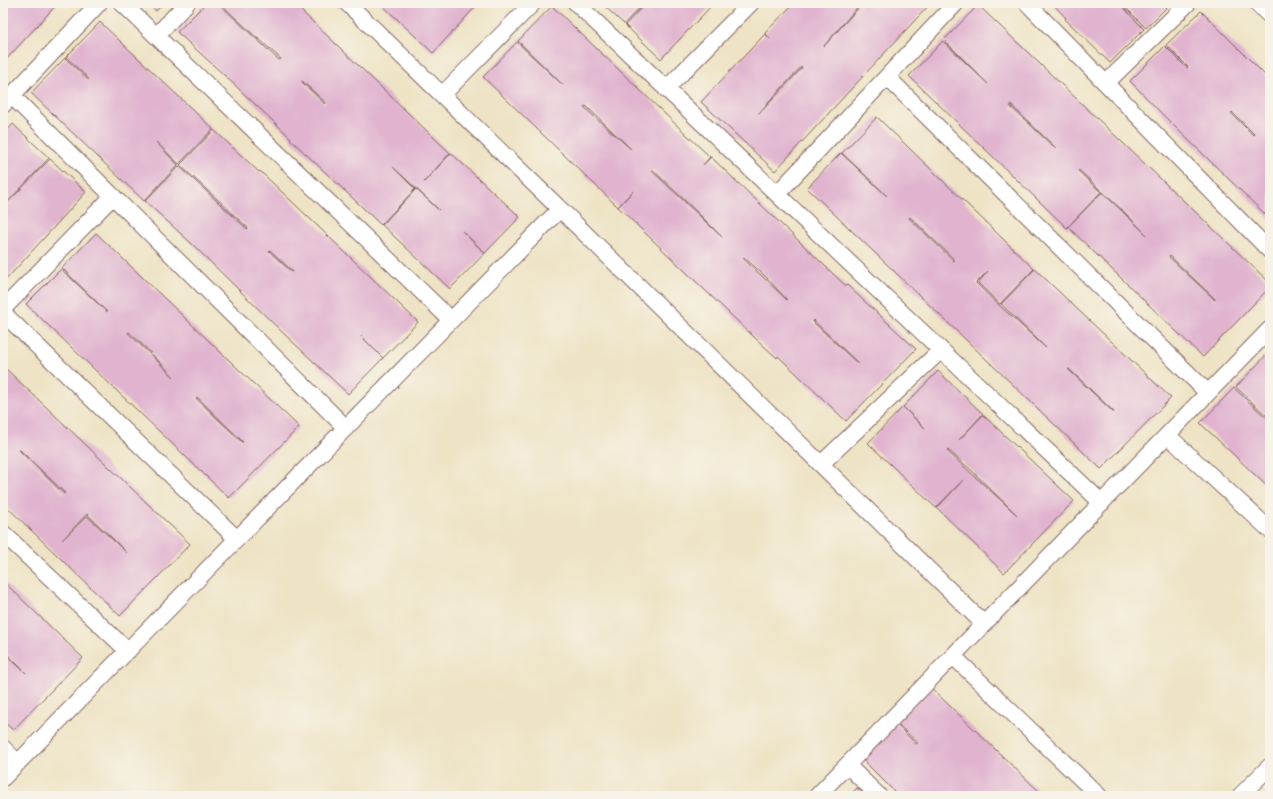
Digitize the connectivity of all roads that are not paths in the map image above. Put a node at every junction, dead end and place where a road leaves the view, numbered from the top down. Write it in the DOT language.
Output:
graph roads {
  1 [pos="99,3"];
  2 [pos="122,3"];
  3 [pos="187,3"];
  4 [pos="346,3"];
  5 [pos="533,3"];
  6 [pos="576,3"];
  7 [pos="751,3"];
  8 [pos="956,3"];
  9 [pos="1027,3"];
  10 [pos="1188,3"];
  11 [pos="1257,3"];
  12 [pos="1270,16"];
  13 [pos="156,36"];
  14 [pos="887,77"];
  15 [pos="1106,83"];
  16 [pos="666,89"];
  17 [pos="442,95"];
  18 [pos="7,101"];
  19 [pos="777,194"];
  20 [pos="113,196"];
  21 [pos="560,208"];
  22 [pos="1270,251"];
  23 [pos="3,309"];
  24 [pos="3,313"];
  25 [pos="451,320"];
  26 [pos="1270,329"];
  27 [pos="941,350"];
  28 [pos="1208,393"];
  29 [pos="346,428"];
  30 [pos="1167,435"];
  31 [pos="820,464"];
  32 [pos="1102,503"];
  33 [pos="1270,530"];
  34 [pos="3,533"];
  35 [pos="237,539"];
  36 [pos="984,624"];
  37 [pos="128,651"];
  38 [pos="953,656"];
  39 [pos="3,748"];
  40 [pos="18,762"];
  41 [pos="847,765"];
  42 [pos="1270,766"];
  43 [pos="3,778"];
  44 [pos="817,796"];
  45 [pos="879,796"];
  46 [pos="1099,796"];
  47 [pos="1240,796"];
  1 -- 18 [label="street"];
  2 -- 13 [label="street"];
  3 -- 13 [label="street"];
  4 -- 17 [label="street"];
  5 -- 17 [label="street"];
  6 -- 16 [label="street"];
  7 -- 16 [label="street"];
  8 -- 14 [label="street"];
  9 -- 15 [label="street"];
  10 -- 15 [label="street"];
  11 -- 12 [label="street"];
  13 -- 25 [label="street"];
  14 -- 19 [label="street"];
  14 -- 28 [label="street"];
  15 -- 22 [label="street"];
  16 -- 19 [label="street"];
  17 -- 21 [label="street"];
  18 -- 20 [label="street"];
  19 -- 27 [label="street"];
  20 -- 23 [label="street"];
  20 -- 29 [label="street"];
  21 -- 25 [label="street"];
  21 -- 31 [label="street"];
  24 -- 35 [label="street"];
  25 -- 29 [label="street"];
  26 -- 28 [label="street"];
  27 -- 31 [label="street"];
  27 -- 32 [label="street"];
  28 -- 30 [label="street"];
  29 -- 35 [label="street"];
  30 -- 32 [label="street"];
  30 -- 33 [label="street"];
  31 -- 36 [label="street"];
  32 -- 36 [label="street"];
  34 -- 37 [label="street"];
  35 -- 37 [label="street"];
  36 -- 38 [label="street"];
  37 -- 40 [label="street"];
  38 -- 41 [label="street"];
  38 -- 46 [label="street"];
  39 -- 40 [label="street"];
  40 -- 43 [label="street"];
  41 -- 44 [label="street"];
  41 -- 45 [label="street"];
  42 -- 47 [label="street"];
}
